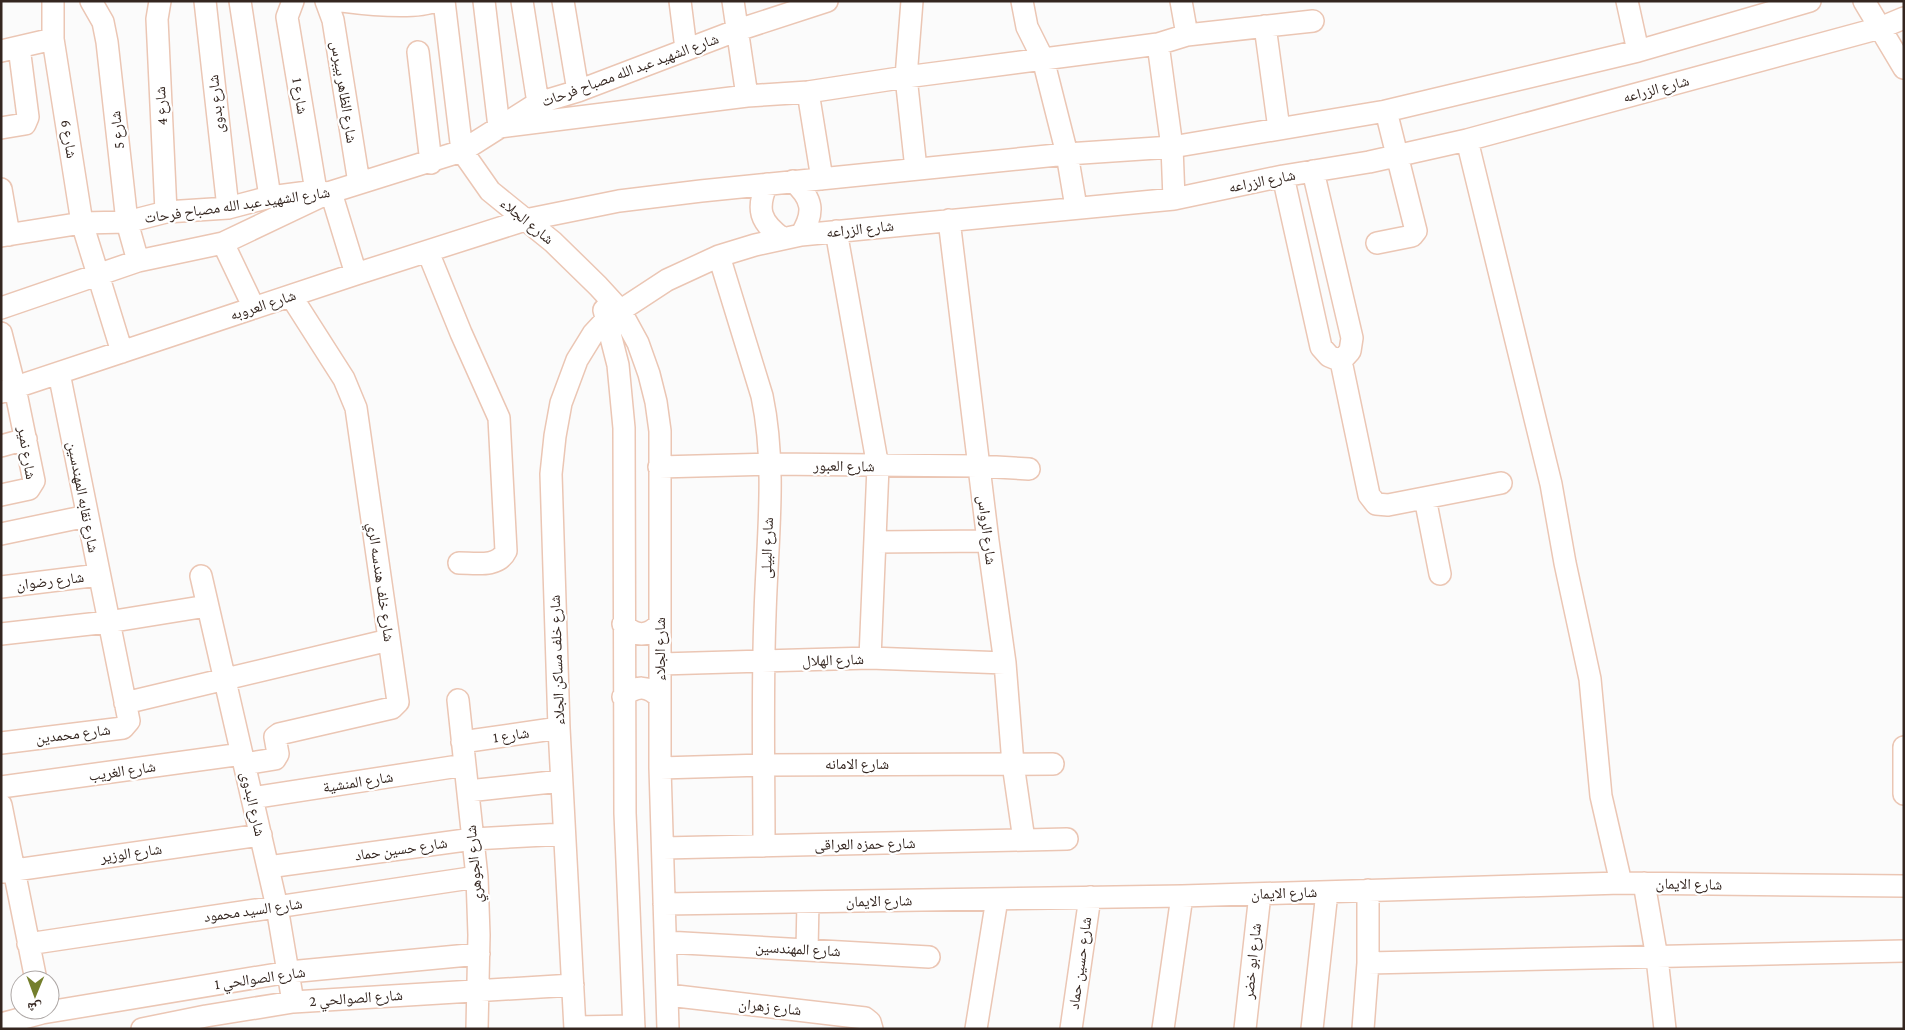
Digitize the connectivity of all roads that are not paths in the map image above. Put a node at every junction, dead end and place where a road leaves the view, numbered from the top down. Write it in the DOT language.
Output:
graph roads {
  1 [pos="53,1"];
  2 [pos="90,1"];
  3 [pos="160,1"];
  4 [pos="205,1"];
  5 [pos="240,1"];
  6 [pos="292,1"];
  7 [pos="326,1"];
  8 [pos="342,1"];
  9 [pos="484,1"];
  10 [pos="522,1"];
  11 [pos="563,1"];
  12 [pos="680,1"];
  13 [pos="733,1"];
  14 [pos="827,1"];
  15 [pos="912,1"];
  16 [pos="1022,1"];
  17 [pos="1181,1"];
  18 [pos="1627,1"];
  19 [pos="1810,1"];
  20 [pos="1864,1"];
  21 [pos="434,2"];
  22 [pos="389,3"];
  23 [pos="1904,18"];
  24 [pos="1313,21"];
  25 [pos="1264,26"];
  26 [pos="1880,28"];
  27 [pos="738,30"];
  28 [pos="1187,35"];
  29 [pos="53,39"];
  30 [pos="1158,44"];
  31 [pos="10,49"];
  32 [pos="686,49"];
  33 [pos="1638,51"];
  34 [pos="418,52"];
  35 [pos="1043,59"];
  36 [pos="1904,68"];
  37 [pos="906,76"];
  38 [pos="578,91"];
  39 [pos="808,92"];
  40 [pos="747,96"];
  41 [pos="538,104"];
  42 [pos="1386,111"];
  43 [pos="498,127"];
  44 [pos="1,128"];
  45 [pos="1279,129"];
  46 [pos="1467,140"];
  47 [pos="1172,147"];
  48 [pos="462,151"];
  49 [pos="1067,154"];
  50 [pos="1398,156"];
  51 [pos="431,163"];
  52 [pos="916,169"];
  53 [pos="1313,171"];
  54 [pos="1283,176"];
  55 [pos="822,178"];
  56 [pos="793,182"];
  57 [pos="359,183"];
  58 [pos="767,184"];
  59 [pos="1,189"];
  60 [pos="322,192"];
  61 [pos="270,197"];
  62 [pos="1174,199"];
  63 [pos="1076,206"];
  64 [pos="228,208"];
  65 [pos="166,212"];
  66 [pos="525,220"];
  67 [pos="949,220"];
  68 [pos="82,222"];
  69 [pos="127,222"];
  70 [pos="836,231"];
  71 [pos="5,236"];
  72 [pos="792,236"];
  73 [pos="223,243"];
  74 [pos="1377,243"];
  75 [pos="428,252"];
  76 [pos="719,256"];
  77 [pos="138,261"];
  78 [pos="100,274"];
  79 [pos="356,274"];
  80 [pos="290,296"];
  81 [pos="1,308"];
  82 [pos="254,308"];
  83 [pos="613,315"];
  84 [pos="1,332"];
  85 [pos="122,352"];
  86 [pos="1341,361"];
  87 [pos="59,373"];
  88 [pos="8,390"];
  89 [pos="26,439"];
  90 [pos="1,446"];
  91 [pos="770,464"];
  92 [pos="979,466"];
  93 [pos="659,467"];
  94 [pos="878,467"];
  95 [pos="1030,469"];
  96 [pos="1501,483"];
  97 [pos="1,494"];
  98 [pos="1425,498"];
  99 [pos="87,516"];
  100 [pos="1,534"];
  101 [pos="988,541"];
  102 [pos="875,542"];
  103 [pos="459,563"];
  104 [pos="1440,574"];
  105 [pos="99,575"];
  106 [pos="200,576"];
  107 [pos="1,587"];
  108 [pos="207,606"];
  109 [pos="108,622"];
  110 [pos="623,624"];
  111 [pos="660,624"];
  112 [pos="1,634"];
  113 [pos="389,640"];
  114 [pos="870,658"];
  115 [pos="763,663"];
  116 [pos="1005,663"];
  117 [pos="661,664"];
  118 [pos="224,679"];
  119 [pos="623,697"];
  120 [pos="660,698"];
  121 [pos="458,700"];
  122 [pos="125,703"];
  123 [pos="559,728"];
  124 [pos="1,742"];
  125 [pos="462,742"];
  126 [pos="1904,746"];
  127 [pos="243,759"];
  128 [pos="1013,764"];
  129 [pos="1053,764"];
  130 [pos="764,765"];
  131 [pos="465,766"];
  132 [pos="660,768"];
  133 [pos="561,781"];
  134 [pos="1,787"];
  135 [pos="468,791"];
  136 [pos="1904,794"];
  137 [pos="252,798"];
  138 [pos="2,815"];
  139 [pos="564,834"];
  140 [pos="261,835"];
  141 [pos="473,840"];
  142 [pos="1024,840"];
  143 [pos="1067,840"];
  144 [pos="764,846"];
  145 [pos="662,848"];
  146 [pos="268,867"];
  147 [pos="7,871"];
  148 [pos="477,877"];
  149 [pos="1620,883"];
  150 [pos="1644,884"];
  151 [pos="1904,886"];
  152 [pos="1368,890"];
  153 [pos="1327,892"];
  154 [pos="1260,894"];
  155 [pos="1182,896"];
  156 [pos="1090,897"];
  157 [pos="998,899"];
  158 [pos="808,902"];
  159 [pos="664,904"];
  160 [pos="277,907"];
  161 [pos="666,942"];
  162 [pos="28,944"];
  163 [pos="807,950"];
  164 [pos="1904,951"];
  165 [pos="479,954"];
  166 [pos="930,957"];
  167 [pos="1657,958"];
  168 [pos="1368,963"];
  169 [pos="34,970"];
  170 [pos="289,972"];
  171 [pos="573,986"];
  172 [pos="478,990"];
  173 [pos="668,995"];
  174 [pos="293,1002"];
  175 [pos="60,1014"];
  176 [pos="25,1020"];
  177 [pos="198,1023"];
  178 [pos="1,1024"];
  179 [pos="871,1025"];
  180 [pos="575,1028"];
  181 [pos="634,1028"];
  182 [pos="142,1029"];
  183 [pos="477,1029"];
  184 [pos="668,1029"];
  185 [pos="976,1029"];
  186 [pos="1071,1029"];
  187 [pos="1163,1029"];
  188 [pos="1245,1029"];
  189 [pos="1312,1029"];
  190 [pos="1363,1029"];
  191 [pos="1664,1029"];
  1 -- 29 [label="street, شارع 6"];
  2 -- 69 [label="street, شارع 5"];
  3 -- 65 [label="street, شارع 4"];
  4 -- 64 [label="street, شارع بدوى"];
  5 -- 61 [label="street"];
  6 -- 60 [label="street, شارع 1"];
  7 -- 57 [label="street, شارع الظاهر بيبرس"];
  8 -- 22 [label="street"];
  9 -- 43 [label="street"];
  10 -- 41 [label="street"];
  11 -- 38 [label="street"];
  12 -- 32 [label="street"];
  13 -- 27 [label="street"];
  14 -- 27 [label="street, شارع الشهيد عبد الله مصباح فرحات"];
  15 -- 37 [label="street"];
  16 -- 35 [label="street"];
  17 -- 28 [label="street"];
  18 -- 33 [label="street"];
  19 -- 33 [label="street"];
  20 -- 26 [label="street"];
  21 -- 22 [label="street"];
  21 -- 48 [label="street"];
  23 -- 26 [label="street, شارع الزراعه"];
  24 -- 25 [label="street"];
  25 -- 28 [label="street"];
  25 -- 45 [label="street"];
  26 -- 36 [label="street"];
  26 -- 46 [label="street, شارع الزراعه"];
  27 -- 32 [label="street, شارع الشهيد عبد الله مصباح فرحات"];
  27 -- 40 [label="street"];
  28 -- 30 [label="street"];
  29 -- 31 [label="street"];
  29 -- 68 [label="street, شارع 6"];
  30 -- 35 [label="street"];
  30 -- 47 [label="street"];
  31 -- 44 [label="street"];
  32 -- 38 [label="street, شارع الشهيد عبد الله مصباح فرحات"];
  33 -- 42 [label="street"];
  34 -- 51 [label="street"];
  35 -- 37 [label="street"];
  35 -- 49 [label="street"];
  37 -- 39 [label="street"];
  37 -- 52 [label="street"];
  38 -- 41 [label="street, شارع الشهيد عبد الله مصباح فرحات"];
  39 -- 40 [label="street"];
  39 -- 55 [label="street"];
  40 -- 43 [label="street"];
  41 -- 43 [label="street, شارع الشهيد عبد الله مصباح فرحات"];
  42 -- 45 [label="street"];
  42 -- 50 [label="street"];
  43 -- 48 [label="street, شارع الشهيد عبد الله مصباح فرحات"];
  45 -- 47 [label="street"];
  46 -- 50 [label="street, شارع الزراعه"];
  46 -- 149 [label="street"];
  47 -- 49 [label="street"];
  47 -- 62 [label="street"];
  48 -- 51 [label="street, شارع الشهيد عبد الله مصباح فرحات"];
  48 -- 66 [label="street, شارع الجلاء"];
  49 -- 52 [label="street"];
  49 -- 63 [label="street"];
  50 -- 53 [label="street, شارع الزراعه"];
  50 -- 74 [label="street"];
  51 -- 57 [label="street, شارع الشهيد عبد الله مصباح فرحات"];
  52 -- 55 [label="street"];
  53 -- 54 [label="street, شارع الزراعه"];
  53 -- 86 [label="street"];
  54 -- 62 [label="street, شارع الزراعه"];
  54 -- 86 [label="street"];
  55 -- 56 [label="street"];
  56 -- 58 [label="street"];
  56 -- 72 [label="street"];
  57 -- 60 [label="street, شارع الشهيد عبد الله مصباح فرحات"];
  58 -- 66 [label="street"];
  58 -- 72 [label="street"];
  59 -- 71 [label="street"];
  60 -- 61 [label="street, شارع الشهيد عبد الله مصباح فرحات"];
  60 -- 73 [label="street"];
  60 -- 79 [label="street, شارع 1"];
  61 -- 64 [label="street, شارع الشهيد عبد الله مصباح فرحات"];
  62 -- 63 [label="street, شارع الزراعه"];
  63 -- 67 [label="street, شارع الزراعه"];
  64 -- 65 [label="street, شارع الشهيد عبد الله مصباح فرحات"];
  65 -- 69 [label="street, شارع الشهيد عبد الله مصباح فرحات"];
  66 -- 75 [label="street, شارع العروبه"];
  66 -- 83 [label="street, شارع الجلاء"];
  67 -- 70 [label="street, شارع الزراعه"];
  67 -- 92 [label="street, شارع الرواس"];
  68 -- 69 [label="street, شارع الشهيد عبد الله مصباح فرحات"];
  68 -- 71 [label="street, شارع الشهيد عبد الله مصباح فرحات"];
  68 -- 78 [label="street, شارع 6"];
  69 -- 77 [label="street, شارع 5"];
  70 -- 72 [label="street, شارع الزراعه"];
  70 -- 94 [label="street"];
  72 -- 76 [label="street, شارع الزراعه"];
  73 -- 77 [label="street"];
  73 -- 82 [label="street"];
  75 -- 79 [label="street, شارع العروبه"];
  75 -- 103 [label="street"];
  76 -- 83 [label="street, شارع الزراعه"];
  76 -- 91 [label="street, شارع البيلى"];
  77 -- 78 [label="street"];
  78 -- 81 [label="street"];
  78 -- 85 [label="street, شارع 6"];
  79 -- 80 [label="street, شارع العروبه"];
  80 -- 82 [label="street, شارع العروبه"];
  80 -- 113 [label="street, شارع خلف هندسه الري"];
  82 -- 85 [label="street, شارع العروبه"];
  83 -- 93 [label="street, شارع الجلاء"];
  83 -- 110 [label="street, شارع الجلاء"];
  83 -- 123 [label="street, شارع خلف مساكن الجلاء"];
  84 -- 88 [label="street, شارع نمير"];
  85 -- 87 [label="street, شارع العروبه"];
  86 -- 98 [label="street"];
  87 -- 88 [label="street, شارع العروبه"];
  87 -- 99 [label="street, شارع نقابه المهندسين"];
  88 -- 89 [label="street, شارع نمير"];
  89 -- 90 [label="street"];
  89 -- 97 [label="street, شارع نمير"];
  91 -- 93 [label="street, شارع العبور"];
  91 -- 94 [label="street, شارع العبور"];
  91 -- 115 [label="street, شارع البيلى"];
  92 -- 94 [label="street, شارع العبور"];
  92 -- 95 [label="street, شارع العبور"];
  92 -- 101 [label="street, شارع الرواس"];
  93 -- 111 [label="street, شارع الجلاء"];
  94 -- 102 [label="street"];
  96 -- 98 [label="street"];
  98 -- 104 [label="street"];
  99 -- 100 [label="street"];
  99 -- 105 [label="street, شارع نقابه المهندسين"];
  101 -- 102 [label="street"];
  101 -- 116 [label="street, شارع الرواس"];
  102 -- 114 [label="street"];
  105 -- 107 [label="street, شارع رضوان"];
  105 -- 109 [label="street, شارع نقابه المهندسين"];
  106 -- 108 [label="street, شارع البدوى"];
  108 -- 109 [label="street"];
  108 -- 118 [label="street, شارع البدوى"];
  109 -- 112 [label="street"];
  109 -- 122 [label="street, شارع محمدين"];
  110 -- 111 [label="street"];
  110 -- 119 [label="street, شارع الجلاء"];
  111 -- 117 [label="street, شارع الجلاء"];
  113 -- 118 [label="street"];
  113 -- 127 [label="street, شارع خلف هندسه الري"];
  114 -- 115 [label="street, شارع الهلال"];
  114 -- 116 [label="street, شارع الهلال"];
  115 -- 117 [label="street, شارع الهلال"];
  115 -- 130 [label="street, شارع البيلى"];
  116 -- 128 [label="street, شارع الرواس"];
  117 -- 120 [label="street, شارع الجلاء"];
  118 -- 122 [label="street"];
  118 -- 127 [label="street, شارع البدوى"];
  119 -- 120 [label="street"];
  119 -- 181 [label="street, شارع الجلاء"];
  120 -- 132 [label="street, شارع الجلاء"];
  121 -- 125 [label="street, شارع الجوهري"];
  122 -- 124 [label="street, شارع محمدين"];
  123 -- 125 [label="street, شارع 1"];
  123 -- 133 [label="street, شارع خلف مساكن الجلاء"];
  125 -- 131 [label="street, شارع الجوهري"];
  126 -- 136 [label="street"];
  127 -- 134 [label="street, شارع الغريب"];
  127 -- 137 [label="street, شارع البدوى"];
  128 -- 129 [label="street, شارع الامانه"];
  128 -- 130 [label="street, شارع الامانه"];
  128 -- 142 [label="street, شارع الرواس"];
  130 -- 132 [label="street, شارع الامانه"];
  130 -- 144 [label="street, شارع البيلى"];
  131 -- 135 [label="street, شارع الجوهري"];
  131 -- 137 [label="street, شارع المنشية"];
  132 -- 145 [label="street, شارع الجلاء"];
  133 -- 135 [label="street"];
  133 -- 139 [label="street, شارع خلف مساكن الجلاء"];
  135 -- 141 [label="street, شارع الجوهري"];
  137 -- 140 [label="street, شارع البدوى"];
  138 -- 147 [label="street"];
  139 -- 141 [label="street, شارع حسين حماد"];
  139 -- 171 [label="street, شارع خلف مساكن الجلاء"];
  140 -- 146 [label="street, شارع البدوى"];
  140 -- 147 [label="street, شارع الوزير"];
  141 -- 146 [label="street, شارع حسين حماد"];
  141 -- 148 [label="street, شارع الجوهري"];
  142 -- 143 [label="street, شارع حمزه العراقى"];
  142 -- 144 [label="street, شارع حمزه العراقى"];
  144 -- 145 [label="street, شارع حمزه العراقى"];
  145 -- 159 [label="street, شارع الجلاء"];
  146 -- 160 [label="street, شارع البدوى"];
  147 -- 162 [label="street"];
  148 -- 160 [label="street, شارع السيد محمود"];
  148 -- 165 [label="street, شارع الجوهري"];
  149 -- 150 [label="street, شارع الايمان"];
  149 -- 152 [label="street, شارع الايمان"];
  150 -- 151 [label="street, شارع الايمان"];
  150 -- 167 [label="street"];
  152 -- 153 [label="street, شارع الايمان"];
  152 -- 168 [label="street"];
  153 -- 154 [label="street, شارع الايمان"];
  153 -- 189 [label="street"];
  154 -- 155 [label="street, شارع الايمان"];
  154 -- 188 [label="street, شارع ابو خضر"];
  155 -- 156 [label="street, شارع الايمان"];
  155 -- 187 [label="street"];
  156 -- 157 [label="street, شارع الايمان"];
  156 -- 186 [label="street, شارع حسين حماد"];
  157 -- 158 [label="street, شارع الايمان"];
  157 -- 185 [label="street"];
  158 -- 159 [label="street, شارع الايمان"];
  158 -- 163 [label="street"];
  159 -- 161 [label="street, شارع الجلاء"];
  160 -- 162 [label="street, شارع السيد محمود"];
  160 -- 170 [label="street, شارع البدوى"];
  161 -- 163 [label="street, شارع المهندسين"];
  161 -- 173 [label="street, شارع الجلاء"];
  162 -- 169 [label="street"];
  163 -- 166 [label="street, شارع المهندسين"];
  164 -- 167 [label="street"];
  165 -- 170 [label="street, شارع الصوالحي 1"];
  165 -- 172 [label="street, شارع الجوهري"];
  167 -- 168 [label="street"];
  167 -- 191 [label="street"];
  168 -- 190 [label="street"];
  170 -- 174 [label="street, شارع البدوى"];
  170 -- 175 [label="street, شارع الصوالحي 1"];
  171 -- 172 [label="street, شارع الصوالحي 2"];
  171 -- 180 [label="street, شارع خلف مساكن الجلاء"];
  172 -- 174 [label="street, شارع الصوالحي 2"];
  172 -- 183 [label="street, شارع الجوهري"];
  173 -- 179 [label="street, شارع زهران"];
  173 -- 184 [label="street, شارع الجلاء"];
  174 -- 177 [label="street, شارع الصوالحي 2"];
  176 -- 178 [label="street, شارع الصوالحي 1"];
  177 -- 182 [label="street, شارع الصوالحي 2"];
  180 -- 181 [label="street"];
}
